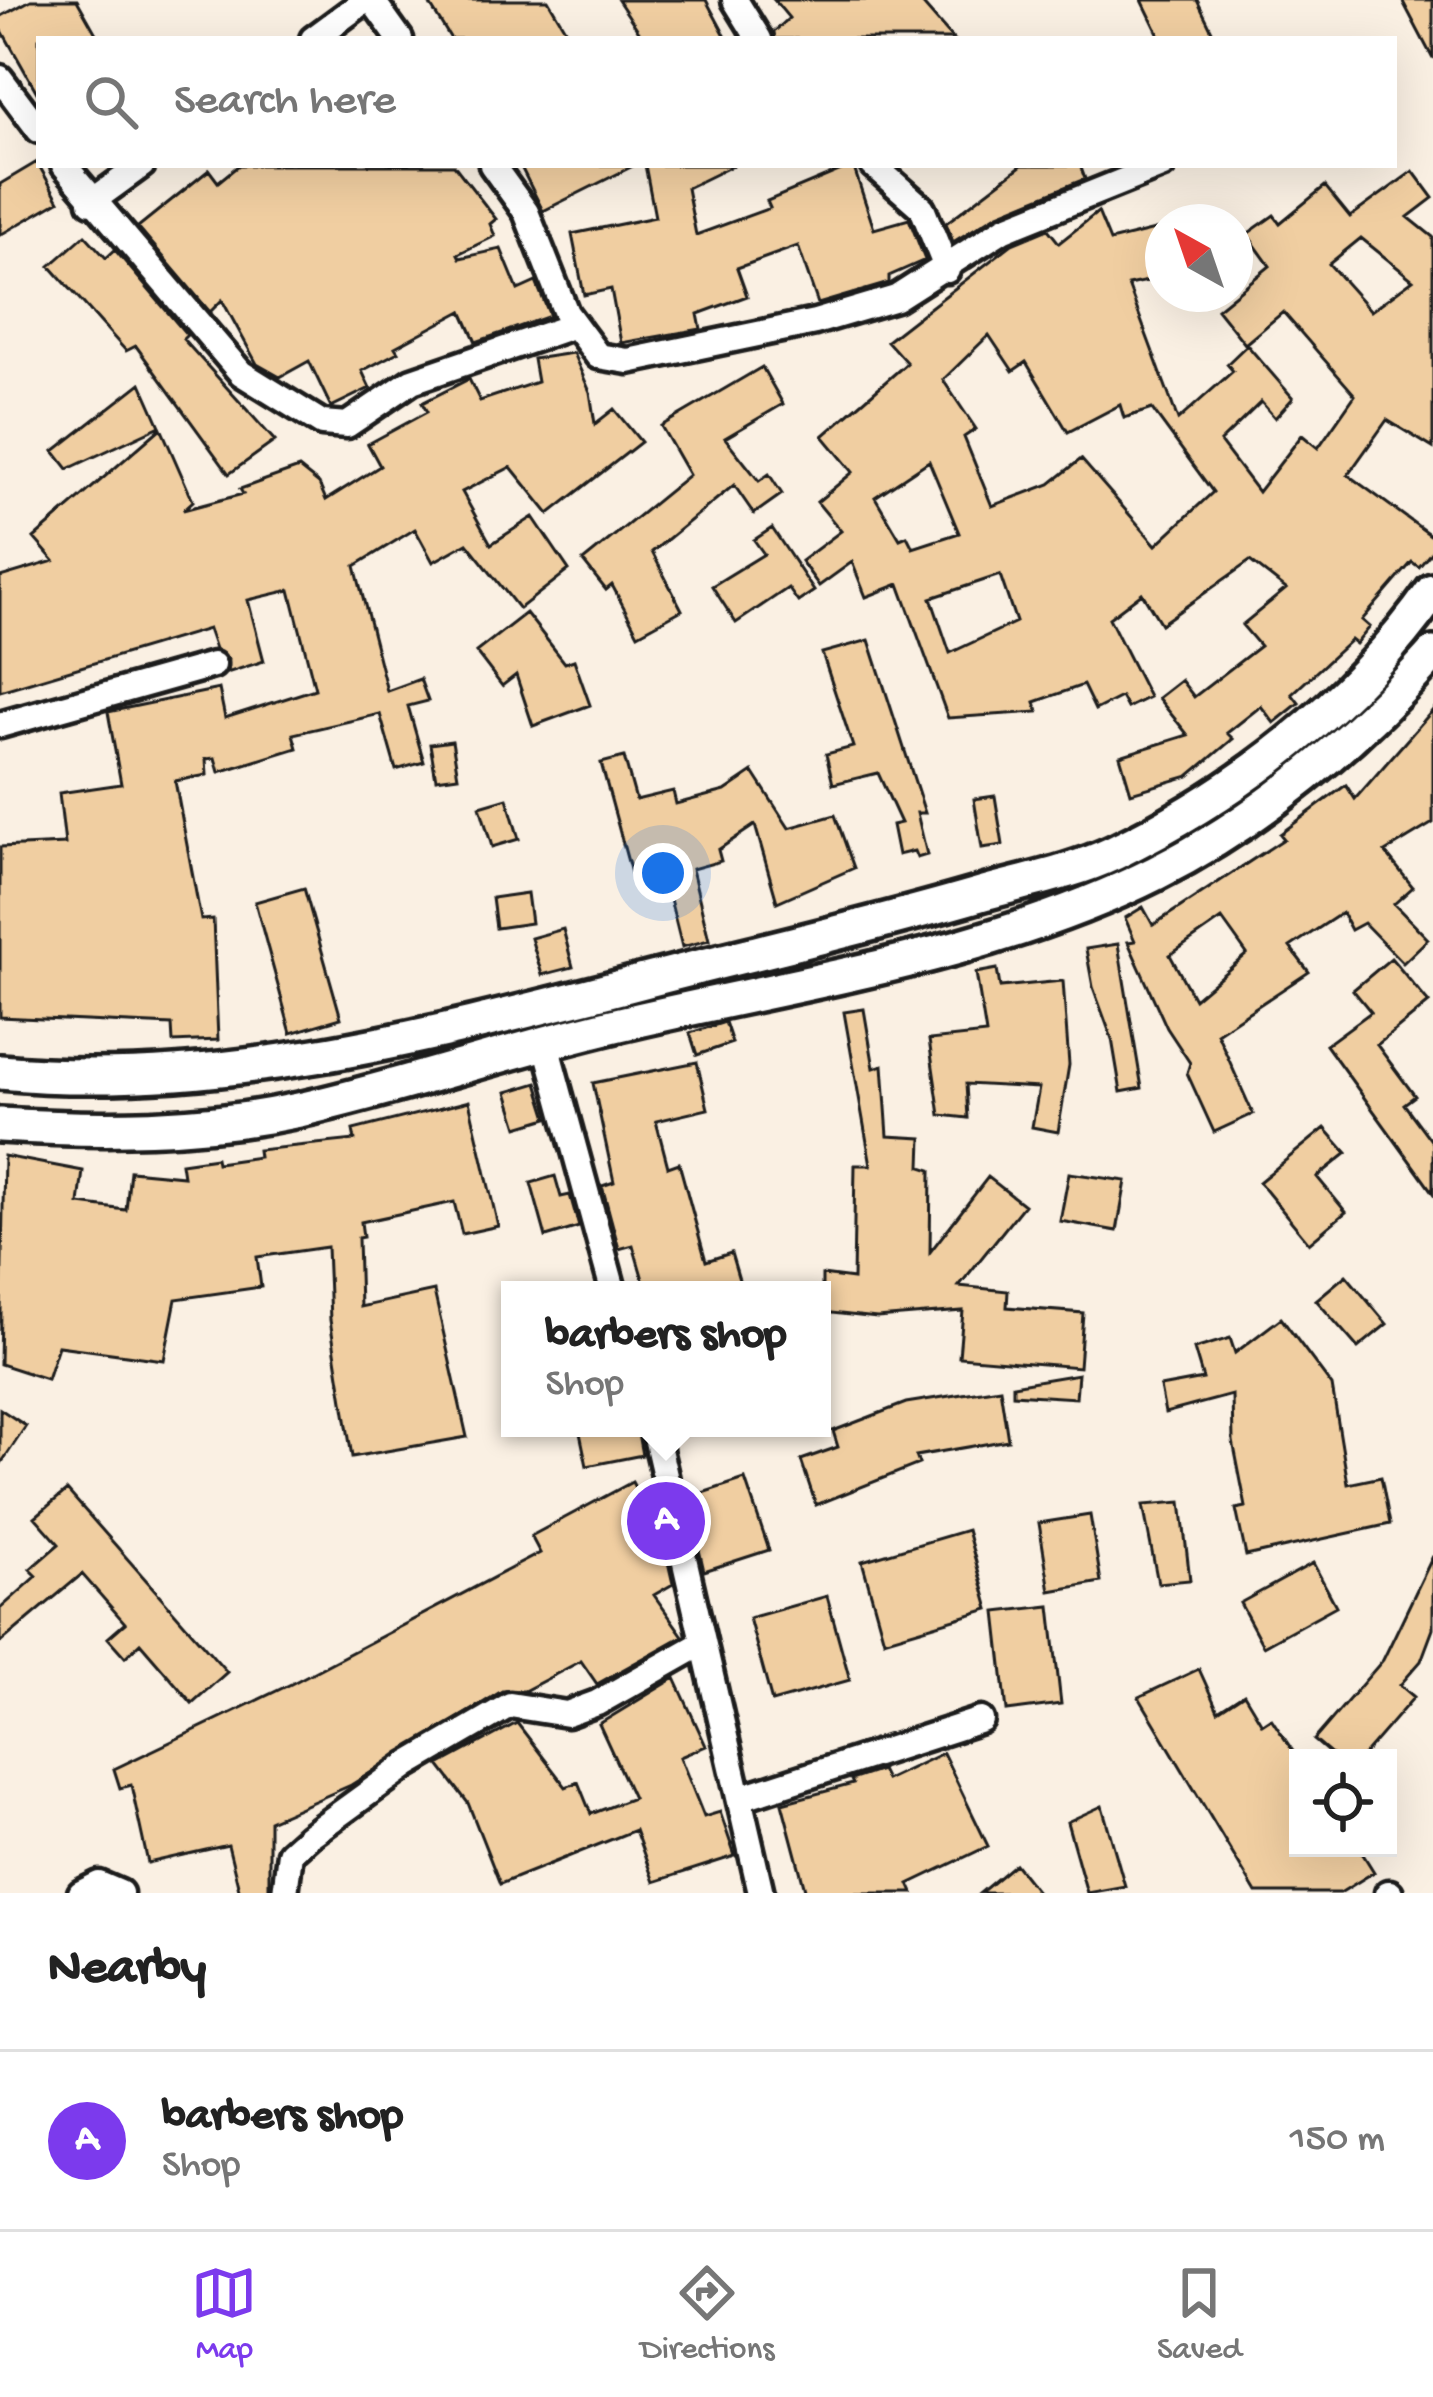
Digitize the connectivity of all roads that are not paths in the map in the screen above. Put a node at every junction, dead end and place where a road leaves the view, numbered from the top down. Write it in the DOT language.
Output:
graph roads {
  1 [pos="369,0"];
  2 [pos="735,0"];
  3 [pos="317,36"];
  4 [pos="398,36"];
  5 [pos="757,36"];
  6 [pos="0,78"];
  7 [pos="36,126"];
  8 [pos="66,168"];
  9 [pos="138,168"];
  10 [pos="494,168"];
  11 [pos="876,168"];
  12 [pos="1155,168"];
  13 [pos="92,202"];
  14 [pos="947,269"];
  15 [pos="575,325"];
  16 [pos="1433,591"];
  17 [pos="1433,654"];
  18 [pos="213,665"];
  19 [pos="0,725"];
  20 [pos="545,1041"];
  21 [pos="0,1072"];
  22 [pos="0,1125"];
  23 [pos="611,1281"];
  24 [pos="656,1437"];
  25 [pos="703,1642"];
  26 [pos="981,1720"];
  27 [pos="740,1798"];
  28 [pos="82,1893"];
  29 [pos="120,1893"];
  30 [pos="285,1893"];
  31 [pos="761,1893"];
  1 -- 3 [label="street"];
  1 -- 4 [label="street"];
  2 -- 5 [label="street"];
  6 -- 7 [label="street"];
  8 -- 13 [label="street"];
  9 -- 13 [label="street"];
  10 -- 15 [label="street"];
  11 -- 14 [label="street"];
  12 -- 14 [label="street"];
  13 -- 15 [label="street"];
  14 -- 15 [label="street"];
  16 -- 21 [label="main road"];
  17 -- 20 [label="main road"];
  18 -- 19 [label="street"];
  20 -- 22 [label="main road"];
  20 -- 23 [label="street"];
  24 -- 25 [label="street"];
  25 -- 27 [label="street"];
  25 -- 30 [label="street"];
  26 -- 27 [label="street"];
  27 -- 31 [label="street"];
  28 -- 29 [label="street"];
}
